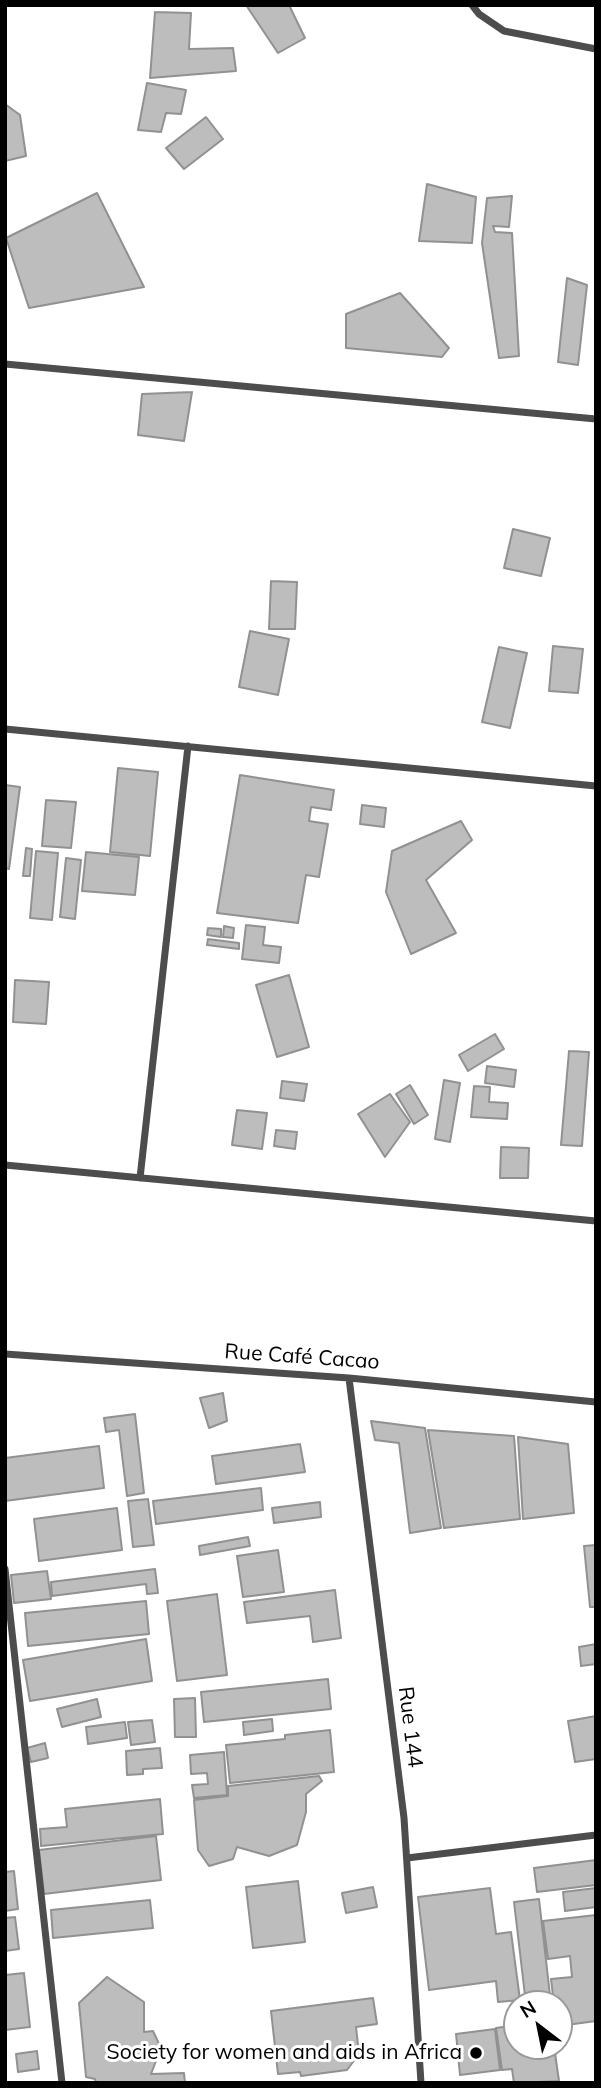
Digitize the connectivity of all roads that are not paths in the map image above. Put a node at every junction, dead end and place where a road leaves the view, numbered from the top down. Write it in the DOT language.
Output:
graph roads {
  1 [pos="472,5"];
  2 [pos="596,49"];
  3 [pos="5,364"];
  4 [pos="596,419"];
  5 [pos="5,729"];
  6 [pos="188,746"];
  7 [pos="596,786"];
  8 [pos="5,1165"];
  9 [pos="140,1178"];
  10 [pos="596,1221"];
  11 [pos="5,1354"];
  12 [pos="349,1378"];
  13 [pos="596,1402"];
  14 [pos="5,1569"];
  15 [pos="596,1835"];
  16 [pos="407,1857"];
  17 [pos="62,2083"];
  18 [pos="421,2083"];
  1 -- 2 [label="street"];
  3 -- 4 [label="street"];
  5 -- 6 [label="street"];
  6 -- 7 [label="street"];
  6 -- 9 [label="street"];
  8 -- 9 [label="street"];
  9 -- 10 [label="street"];
  11 -- 12 [label="street, Rue Café Cacao"];
  12 -- 13 [label="street, Rue Café Cacao"];
  12 -- 16 [label="street, Rue 144"];
  14 -- 17 [label="street"];
  15 -- 16 [label="street"];
  16 -- 18 [label="street, Rue 144"];
}
